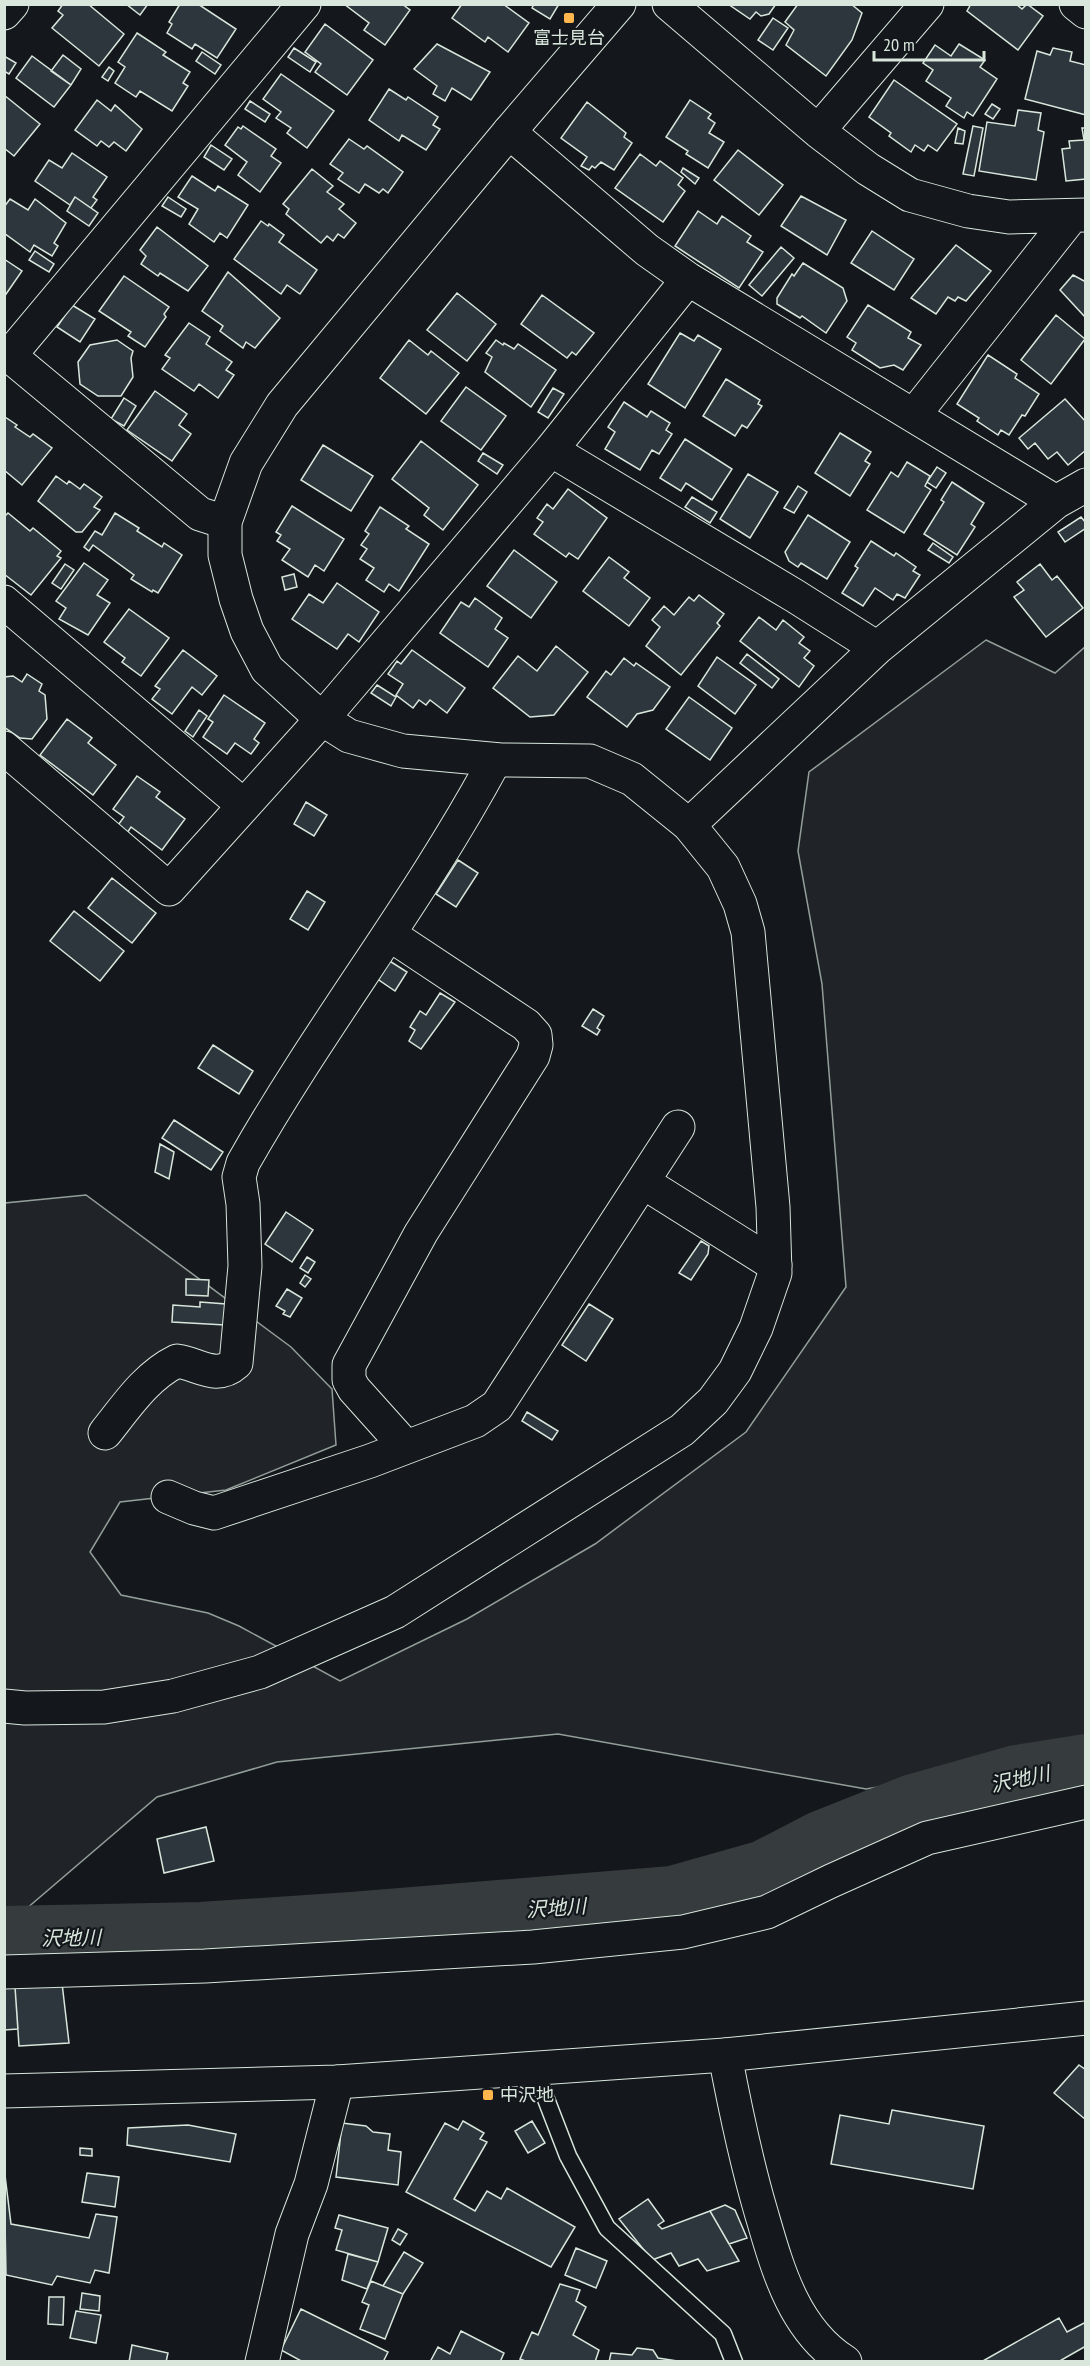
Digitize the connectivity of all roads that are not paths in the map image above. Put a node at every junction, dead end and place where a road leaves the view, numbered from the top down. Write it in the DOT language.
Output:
graph roads {
  1 [pos="12,4"];
  2 [pos="304,4"];
  3 [pos="619,4"];
  4 [pos="669,4"];
  5 [pos="927,4"];
  6 [pos="1076,4"];
  7 [pos="1086,12"];
  8 [pos="4,13"];
  9 [pos="818,131"];
  10 [pos="509,132"];
  11 [pos="1078,216"];
  12 [pos="688,279"];
  13 [pos="7,353"];
  14 [pos="914,415"];
  15 [pos="551,450"];
  16 [pos="1086,485"];
  17 [pos="1056,502"];
  18 [pos="225,522"];
  19 [pos="4,602"];
  20 [pos="878,648"];
  21 [pos="322,719"];
  22 [pos="4,748"];
  23 [pos="495,760"];
  24 [pos="243,805"];
  25 [pos="689,825"];
  26 [pos="388,934"];
  27 [pos="678,1127"];
  28 [pos="643,1182"];
  29 [pos="774,1265"];
  30 [pos="105,1433"];
  31 [pos="406,1447"];
  32 [pos="168,1497"];
  33 [pos="4,1706"];
  34 [pos="1086,1802"];
  35 [pos="4,1972"];
  36 [pos="1086,2018"];
  37 [pos="724,2055"];
  38 [pos="534,2068"];
  39 [pos="337,2082"];
  40 [pos="4,2091"];
  41 [pos="262,2361"];
  42 [pos="734,2361"];
  43 [pos="845,2361"];
  1 -- 8 [label="street"];
  2 -- 13 [label="street"];
  3 -- 10 [label="street"];
  4 -- 9 [label="street"];
  5 -- 9 [label="street"];
  6 -- 7 [label="street"];
  9 -- 11 [label="street"];
  10 -- 12 [label="street"];
  10 -- 18 [label="street"];
  11 -- 14 [label="street"];
  12 -- 14 [label="street"];
  12 -- 15 [label="street"];
  13 -- 18 [label="street"];
  14 -- 17 [label="street"];
  15 -- 20 [label="street"];
  15 -- 21 [label="street"];
  16 -- 17 [label="street"];
  17 -- 20 [label="street"];
  18 -- 21 [label="street"];
  19 -- 24 [label="street"];
  20 -- 25 [label="street"];
  21 -- 23 [label="street"];
  21 -- 24 [label="street"];
  22 -- 24 [label="street"];
  23 -- 25 [label="street"];
  23 -- 26 [label="street"];
  25 -- 29 [label="street"];
  26 -- 30 [label="street"];
  26 -- 31 [label="street"];
  27 -- 28 [label="street"];
  28 -- 29 [label="street"];
  28 -- 31 [label="street"];
  29 -- 33 [label="street"];
  31 -- 32 [label="street"];
  34 -- 35 [label="street"];
  36 -- 37 [label="street"];
  37 -- 38 [label="street"];
  37 -- 43 [label="street"];
  38 -- 39 [label="street"];
  38 -- 42 [label="lane"];
  39 -- 40 [label="street"];
  39 -- 41 [label="street"];
}
